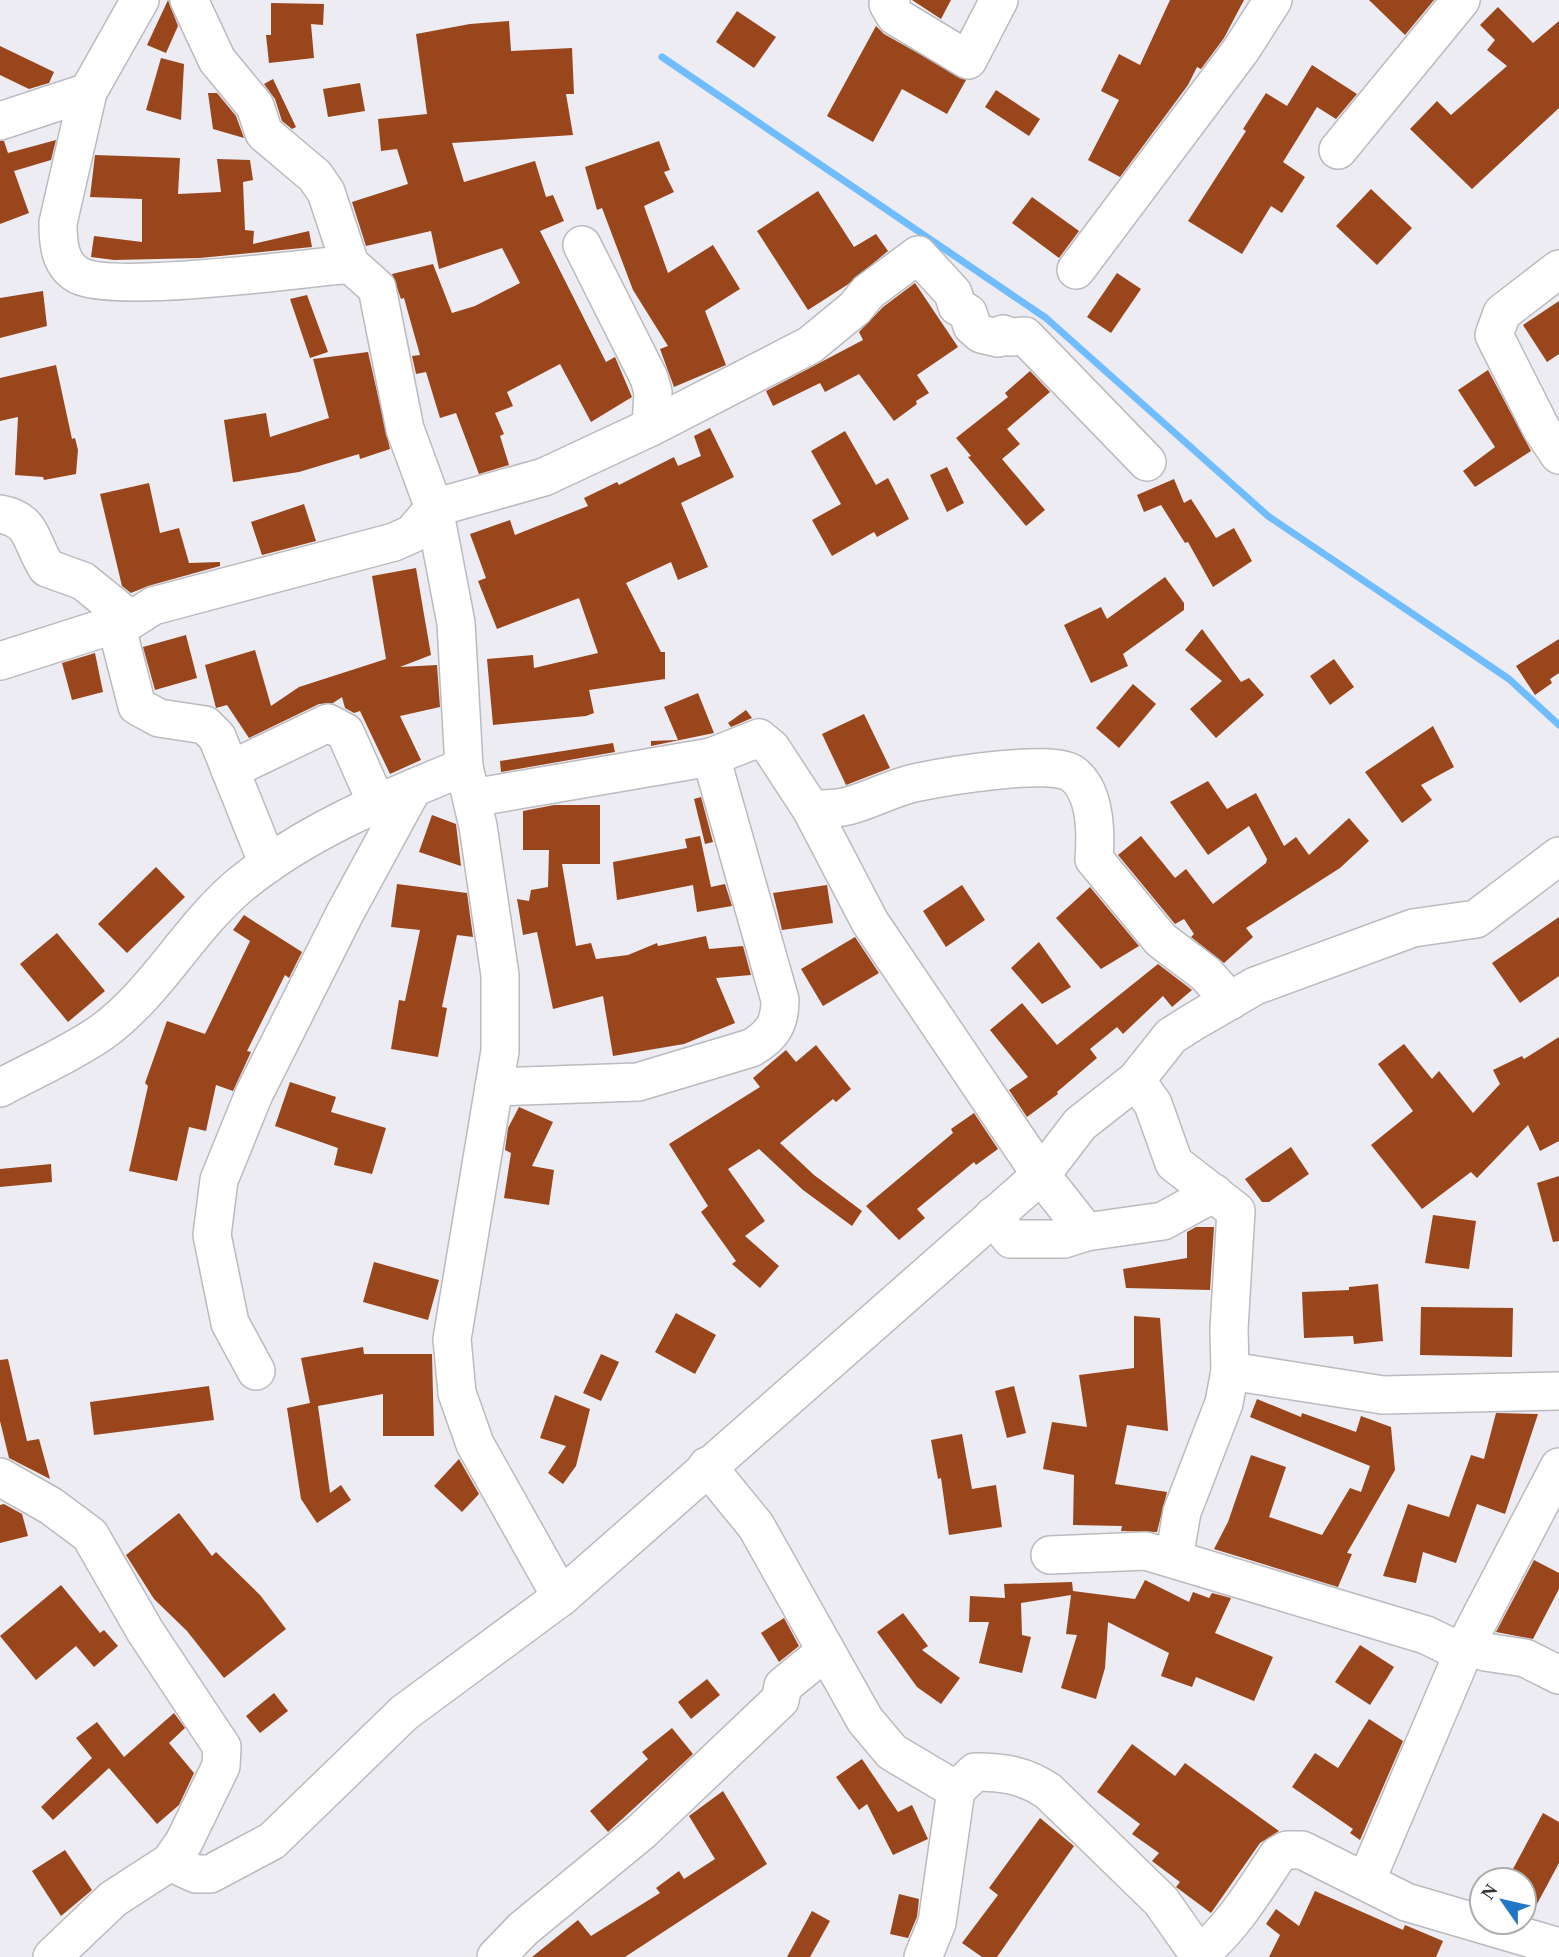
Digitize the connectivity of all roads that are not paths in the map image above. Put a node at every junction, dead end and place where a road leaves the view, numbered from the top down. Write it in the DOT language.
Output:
graph roads {
  1 [pos="140,0"];
  2 [pos="190,0"];
  3 [pos="891,0"];
  4 [pos="999,0"];
  5 [pos="1273,0"];
  6 [pos="1461,0"];
  7 [pos="88,92"];
  8 [pos="0,121"];
  9 [pos="1338,150"];
  10 [pos="582,245"];
  11 [pos="350,264"];
  12 [pos="1559,268"];
  13 [pos="1076,271"];
  14 [pos="651,427"];
  15 [pos="1559,455"];
  16 [pos="1147,462"];
  17 [pos="434,508"];
  18 [pos="0,514"];
  19 [pos="123,622"];
  20 [pos="0,661"];
  21 [pos="711,757"];
  22 [pos="230,771"];
  23 [pos="468,783"];
  24 [pos="413,788"];
  25 [pos="377,804"];
  26 [pos="811,809"];
  27 [pos="1559,856"];
  28 [pos="268,864"];
  29 [pos="1230,1001"];
  30 [pos="1136,1080"];
  31 [pos="494,1087"];
  32 [pos="0,1088"];
  33 [pos="1041,1175"];
  34 [pos="1214,1193"];
  35 [pos="993,1216"];
  36 [pos="1086,1232"];
  37 [pos="256,1371"];
  38 [pos="1230,1371"];
  39 [pos="1559,1391"];
  40 [pos="707,1466"];
  41 [pos="1559,1467"];
  42 [pos="0,1477"];
  43 [pos="1050,1555"];
  44 [pos="1174,1558"];
  45 [pos="561,1597"];
  46 [pos="1466,1646"];
  47 [pos="826,1651"];
  48 [pos="1559,1675"];
  49 [pos="957,1790"];
  50 [pos="170,1862"];
  51 [pos="1366,1881"];
  52 [pos="1559,1947"];
  53 [pos="1198,1956"];
  54 [pos="52,1957"];
  55 [pos="496,1957"];
  56 [pos="923,1957"];
  1 -- 7 [label="street"];
  2 -- 11 [label="street"];
  3 -- 4 [label="street"];
  5 -- 13 [label="street"];
  6 -- 9 [label="street"];
  7 -- 8 [label="street"];
  7 -- 11 [label="street"];
  10 -- 14 [label="street"];
  11 -- 17 [label="street"];
  12 -- 15 [label="street"];
  14 -- 16 [label="street"];
  14 -- 17 [label="street"];
  17 -- 19 [label="street"];
  17 -- 23 [label="street"];
  18 -- 19 [label="street"];
  19 -- 20 [label="street"];
  19 -- 22 [label="street"];
  21 -- 23 [label="street"];
  21 -- 26 [label="street"];
  21 -- 31 [label="street"];
  22 -- 25 [label="street"];
  22 -- 28 [label="street"];
  23 -- 24 [label="street"];
  23 -- 31 [label="street"];
  24 -- 25 [label="street"];
  24 -- 37 [label="street"];
  25 -- 28 [label="street"];
  26 -- 29 [label="street"];
  26 -- 33 [label="street"];
  27 -- 29 [label="street"];
  28 -- 32 [label="street"];
  29 -- 30 [label="street"];
  30 -- 33 [label="street"];
  30 -- 34 [label="street"];
  31 -- 45 [label="street"];
  33 -- 35 [label="street"];
  33 -- 36 [label="street"];
  34 -- 36 [label="street"];
  34 -- 38 [label="street"];
  35 -- 36 [label="street"];
  35 -- 40 [label="street"];
  38 -- 39 [label="street"];
  38 -- 44 [label="street"];
  40 -- 45 [label="street"];
  40 -- 47 [label="street"];
  41 -- 46 [label="street"];
  42 -- 50 [label="street"];
  43 -- 44 [label="street"];
  44 -- 46 [label="street"];
  45 -- 50 [label="street"];
  46 -- 48 [label="street"];
  46 -- 51 [label="street"];
  47 -- 49 [label="street"];
  47 -- 55 [label="street"];
  49 -- 53 [label="street"];
  49 -- 56 [label="street"];
  50 -- 54 [label="street"];
  51 -- 52 [label="street"];
  51 -- 53 [label="street"];
}
